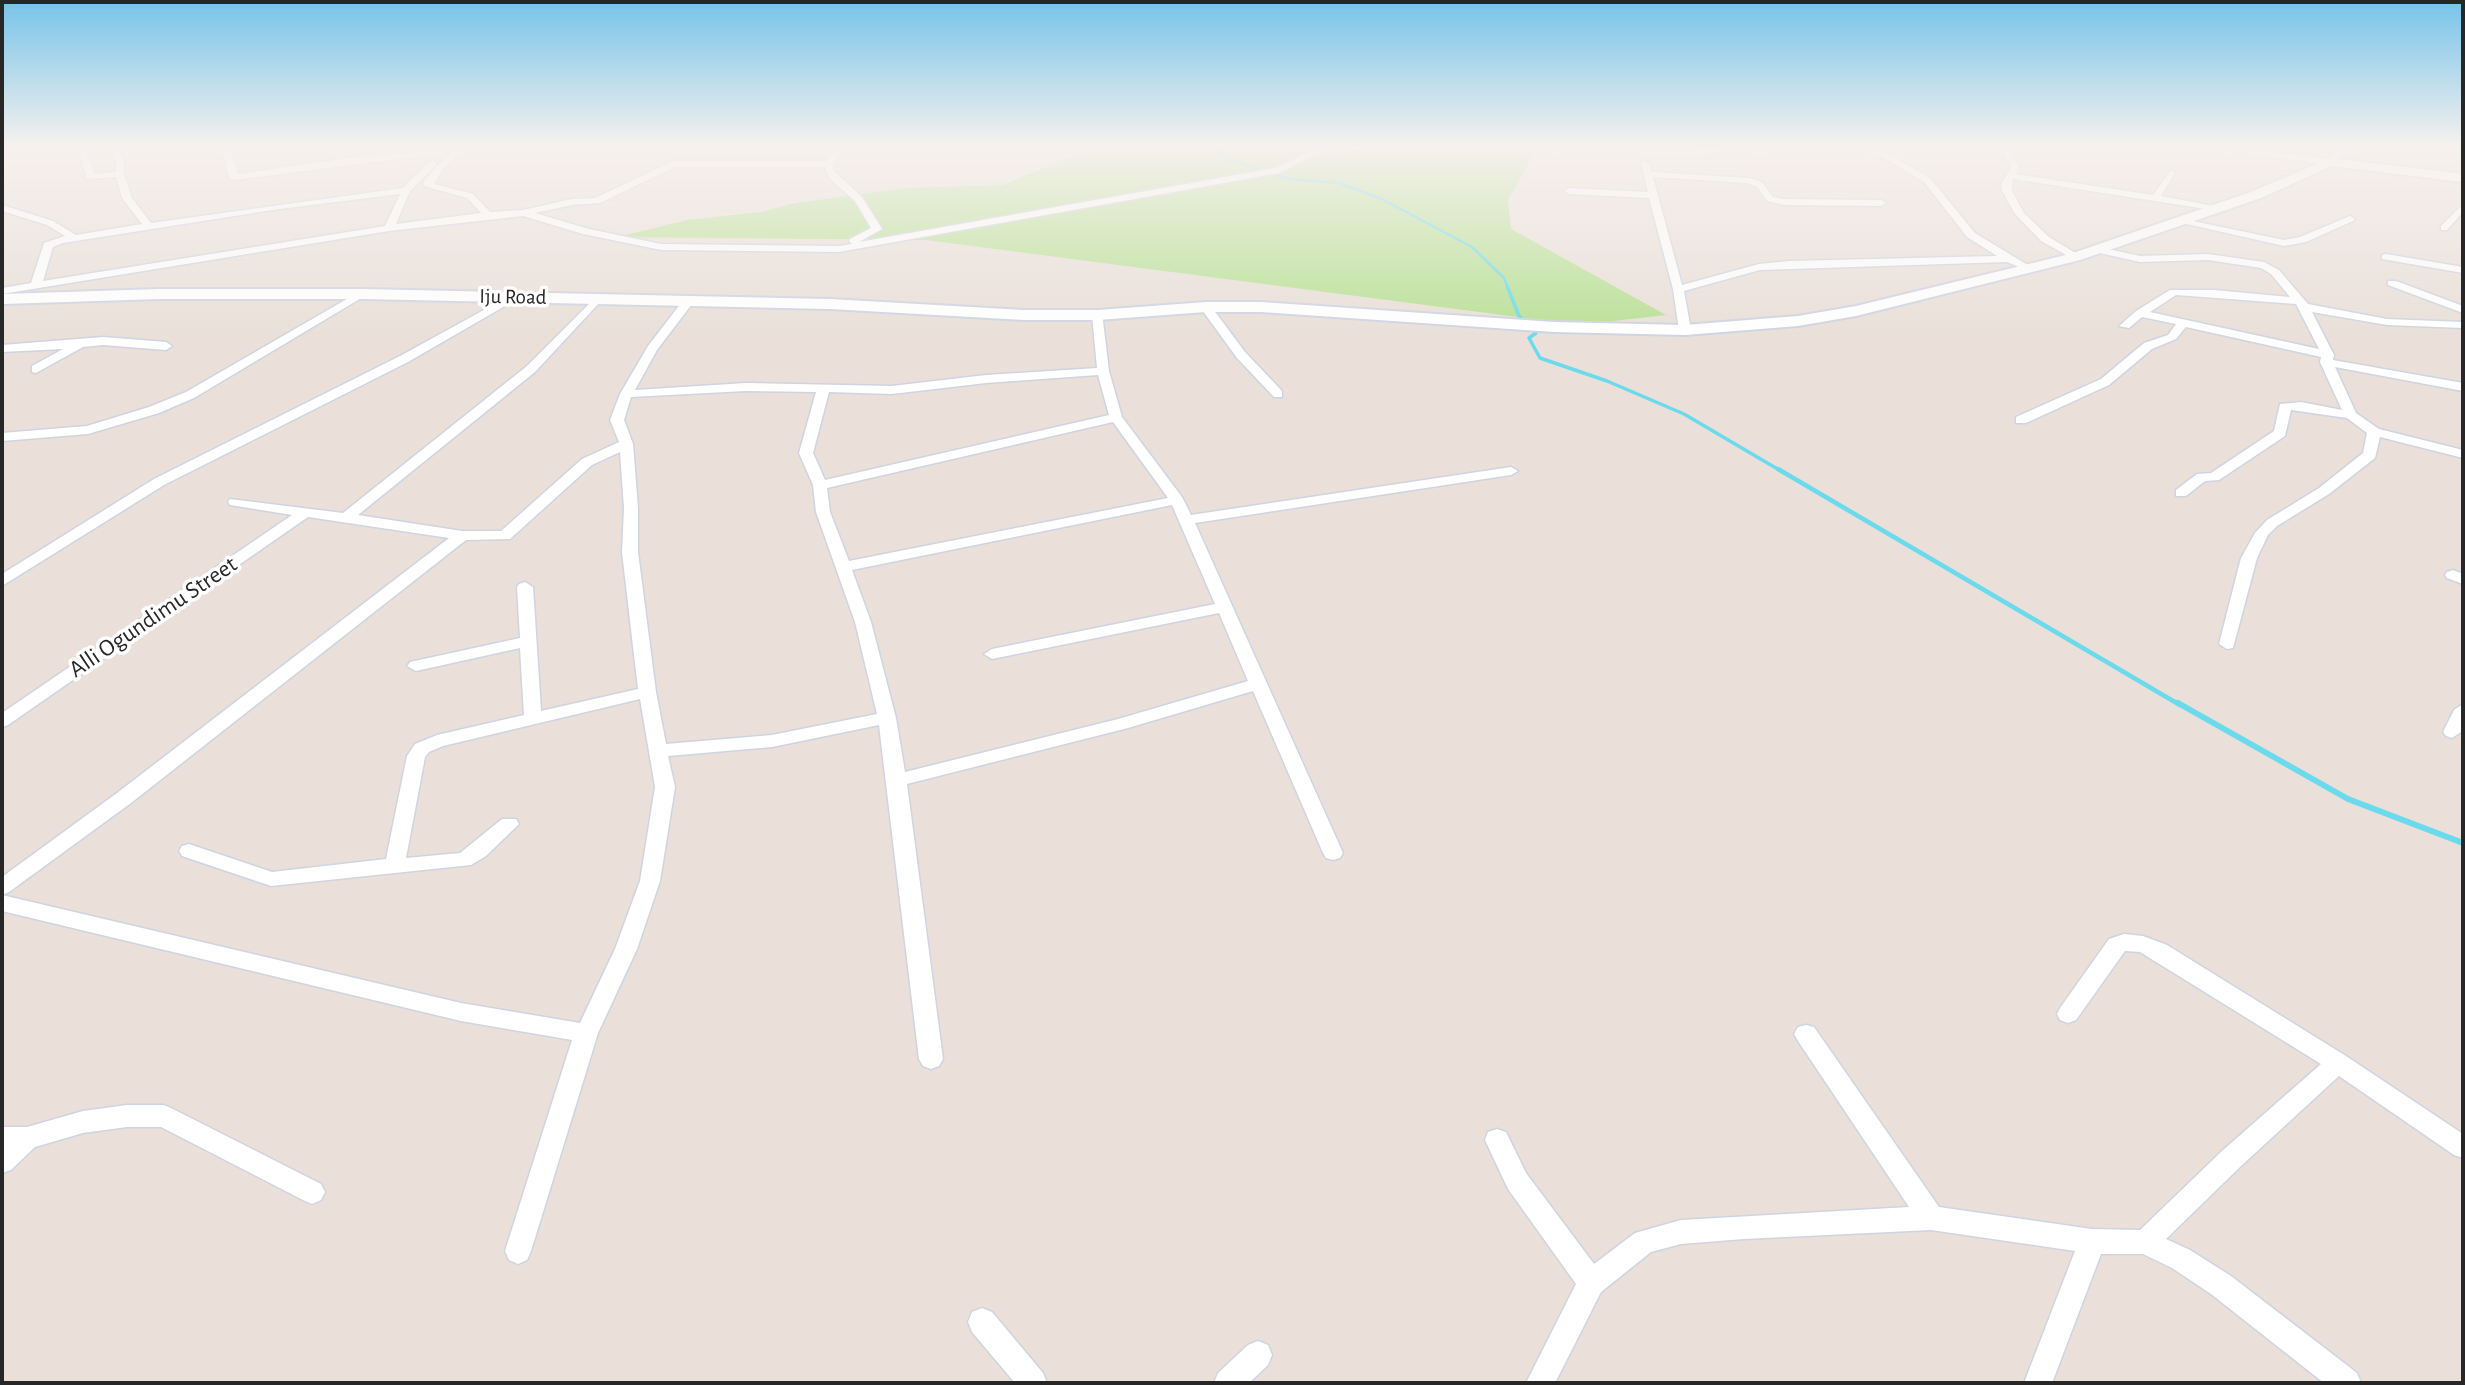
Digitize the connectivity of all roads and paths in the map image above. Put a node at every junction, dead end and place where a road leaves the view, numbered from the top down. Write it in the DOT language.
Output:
graph roads {
  1 [pos="4,209"];
  2 [pos="135,209"];
  3 [pos="263,209"];
  4 [pos="398,209"];
  5 [pos="482,209"];
  6 [pos="542,209"];
  7 [pos="865,209"];
  8 [pos="1067,209"];
  9 [pos="1657,209"];
  10 [pos="1950,209"];
  11 [pos="2017,209"];
  12 [pos="2217,209"];
  13 [pos="2462,209"];
  14 [pos="523,213"];
  15 [pos="488,215"];
  16 [pos="2350,219"];
  17 [pos="2183,222"];
  18 [pos="149,227"];
  19 [pos="389,228"];
  20 [pos="2444,228"];
  21 [pos="75,238"];
  22 [pos="839,249"];
  23 [pos="2099,250"];
  24 [pos="2076,257"];
  25 [pos="2386,257"];
  26 [pos="2009,259"];
  27 [pos="2026,267"];
  28 [pos="2463,270"];
  29 [pos="2392,283"];
  30 [pos="36,285"];
  31 [pos="1678,289"];
  32 [pos="2,290"];
  33 [pos="363,294"];
  34 [pos="513,297"];
  35 [pos="2,299"];
  36 [pos="597,299"];
  37 [pos="689,300"];
  38 [pos="2302,304"];
  39 [pos="1206,307"];
  40 [pos="2463,310"];
  41 [pos="2140,313"];
  42 [pos="1098,315"];
  43 [pos="2184,322"];
  44 [pos="2463,325"];
  45 [pos="2125,326"];
  46 [pos="1685,330"];
  47 [pos="80,344"];
  48 [pos="166,346"];
  49 [pos="2,349"];
  50 [pos="2327,358"];
  51 [pos="36,369"];
  52 [pos="1103,371"];
  53 [pos="2463,387"];
  54 [pos="824,388"];
  55 [pos="626,394"];
  56 [pos="1278,394"];
  57 [pos="2351,415"];
  58 [pos="1116,417"];
  59 [pos="2021,420"];
  60 [pos="2374,432"];
  61 [pos="2,437"];
  62 [pos="626,444"];
  63 [pos="2463,454"];
  64 [pos="1511,471"];
  65 [pos="820,485"];
  66 [pos="2181,492"];
  67 [pos="1177,500"];
  68 [pos="235,502"];
  69 [pos="304,513"];
  70 [pos="346,519"];
  71 [pos="1186,520"];
  72 [pos="462,535"];
  73 [pos="842,567"];
  74 [pos="2,581"];
  75 [pos="525,587"];
  76 [pos="1226,607"];
  77 [pos="530,641"];
  78 [pos="2227,644"];
  79 [pos="992,654"];
  80 [pos="416,666"];
  81 [pos="1258,684"];
  82 [pos="647,692"];
  83 [pos="2463,710"];
  84 [pos="887,718"];
  85 [pos="2,720"];
  86 [pos="533,720"];
  87 [pos="2452,732"];
  88 [pos="660,751"];
  89 [pos="897,780"];
  90 [pos="509,824"];
  91 [pos="189,851"];
  92 [pos="1333,853"];
  93 [pos="395,864"];
  94 [pos="2,887"];
  95 [pos="2,903"];
  96 [pos="2068,1014"];
  97 [pos="586,1033"];
  98 [pos="1806,1034"];
  99 [pos="931,1059"];
  100 [pos="2338,1063"];
  101 [pos="2,1138"];
  102 [pos="27,1138"];
  103 [pos="1497,1140"];
  104 [pos="2463,1147"];
  105 [pos="2,1162"];
  106 [pos="312,1192"];
  107 [pos="1931,1218"];
  108 [pos="2092,1241"];
  109 [pos="2145,1242"];
  110 [pos="518,1251"];
  111 [pos="1591,1283"];
  112 [pos="982,1322"];
  113 [pos="1258,1355"];
  114 [pos="1033,1383"];
  115 [pos="1228,1383"];
  116 [pos="1540,1383"];
  117 [pos="2038,1383"];
  118 [pos="2347,1383"];
  1 -- 21 [label="street"];
  2 -- 18 [label="street"];
  3 -- 18 [label="street"];
  4 -- 19 [label="street"];
  5 -- 15 [label="street"];
  6 -- 14 [label="street"];
  7 -- 22 [label="street"];
  8 -- 22 [label="street"];
  9 -- 31 [label="street"];
  10 -- 26 [label="street"];
  11 -- 24 [label="street"];
  12 -- 17 [label="main road, Iju Road"];
  13 -- 20 [label="street"];
  14 -- 15 [label="street"];
  14 -- 22 [label="street"];
  15 -- 19 [label="street"];
  16 -- 17 [label="street"];
  17 -- 23 [label="main road, Iju Road"];
  18 -- 21 [label="street"];
  19 -- 30 [label="street"];
  21 -- 30 [label="street"];
  23 -- 24 [label="main road, Iju Road"];
  23 -- 38 [label="street"];
  24 -- 27 [label="main road, Iju Road"];
  25 -- 28 [label="street"];
  26 -- 27 [label="street"];
  26 -- 31 [label="street"];
  27 -- 46 [label="main road, Iju Road"];
  29 -- 40 [label="street"];
  30 -- 32 [label="street"];
  31 -- 46 [label="street"];
  33 -- 34 [label="main road, Iju Road"];
  33 -- 35 [label="main road, Iju Road"];
  33 -- 61 [label="street"];
  34 -- 36 [label="main road, Iju Road"];
  34 -- 74 [label="street"];
  36 -- 37 [label="main road, Iju Road"];
  36 -- 70 [label="street"];
  37 -- 42 [label="main road, Iju Road"];
  37 -- 55 [label="street"];
  38 -- 41 [label="street"];
  38 -- 44 [label="street"];
  38 -- 50 [label="street"];
  39 -- 42 [label="main road, Iju Road"];
  39 -- 46 [label="main road, Iju Road"];
  39 -- 56 [label="street"];
  41 -- 43 [label="street"];
  41 -- 45 [label="street"];
  42 -- 52 [label="street"];
  43 -- 50 [label="street"];
  43 -- 59 [label="street"];
  47 -- 48 [label="street"];
  47 -- 49 [label="street"];
  47 -- 51 [label="street"];
  50 -- 53 [label="street"];
  50 -- 57 [label="street"];
  52 -- 54 [label="street"];
  52 -- 58 [label="street"];
  54 -- 55 [label="street"];
  54 -- 65 [label="street"];
  55 -- 62 [label="street"];
  57 -- 60 [label="street"];
  57 -- 66 [label="street"];
  58 -- 65 [label="street"];
  58 -- 67 [label="street"];
  60 -- 63 [label="street"];
  60 -- 78 [label="street"];
  62 -- 72 [label="street"];
  62 -- 82 [label="street"];
  64 -- 71 [label="street"];
  65 -- 73 [label="street"];
  67 -- 71 [label="street"];
  67 -- 73 [label="street"];
  68 -- 69 [label="street"];
  69 -- 70 [label="street"];
  69 -- 85 [label="street, Alli Ogundimu Street"];
  70 -- 72 [label="street"];
  71 -- 76 [label="street"];
  72 -- 94 [label="street"];
  73 -- 84 [label="street"];
  75 -- 77 [label="street"];
  76 -- 79 [label="street"];
  76 -- 81 [label="street"];
  77 -- 80 [label="street"];
  77 -- 86 [label="street"];
  81 -- 89 [label="street"];
  81 -- 92 [label="street"];
  82 -- 86 [label="street"];
  82 -- 88 [label="street"];
  83 -- 87 [label="street"];
  84 -- 88 [label="street"];
  84 -- 89 [label="street"];
  86 -- 93 [label="street"];
  88 -- 97 [label="street"];
  89 -- 99 [label="street"];
  90 -- 93 [label="street"];
  91 -- 93 [label="street"];
  95 -- 97 [label="street"];
  96 -- 100 [label="street"];
  97 -- 110 [label="street"];
  98 -- 107 [label="street"];
  100 -- 104 [label="street"];
  100 -- 109 [label="street"];
  101 -- 102 [label="street"];
  102 -- 105 [label="street"];
  102 -- 106 [label="street"];
  103 -- 111 [label="street"];
  107 -- 108 [label="street"];
  107 -- 111 [label="street"];
  108 -- 109 [label="street"];
  108 -- 117 [label="street"];
  109 -- 118 [label="street"];
  111 -- 116 [label="street"];
  112 -- 114 [label="street"];
  113 -- 115 [label="street"];
}
